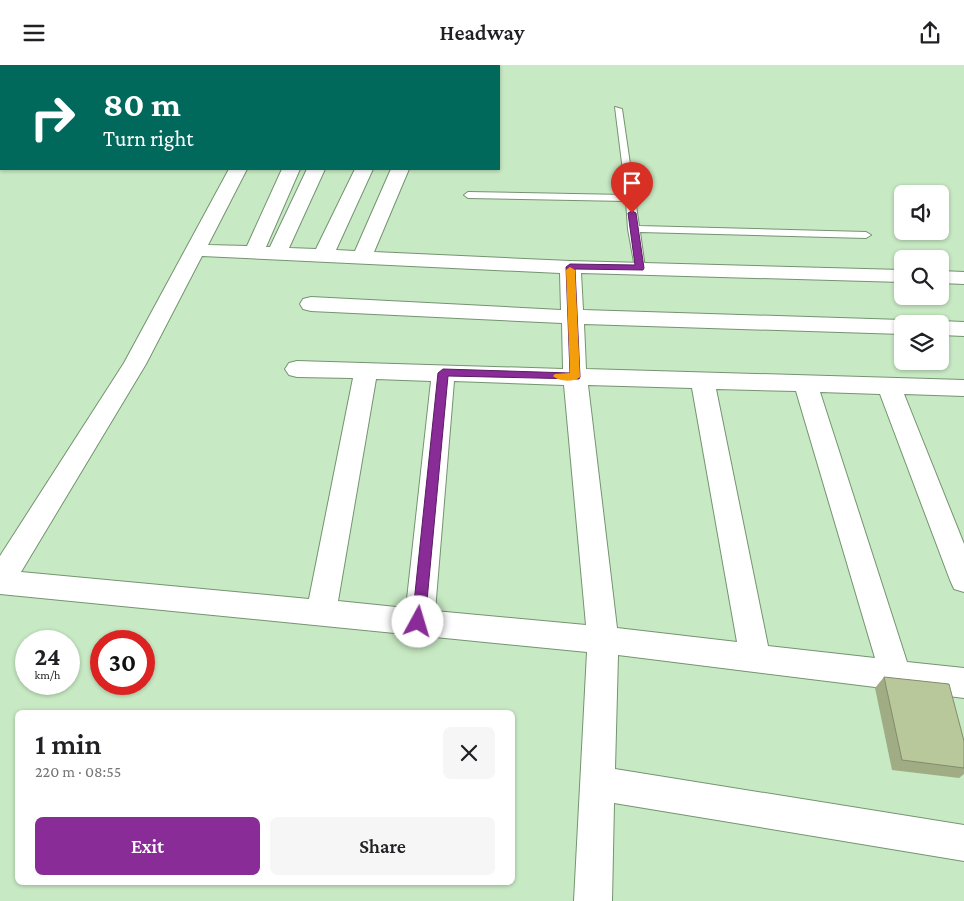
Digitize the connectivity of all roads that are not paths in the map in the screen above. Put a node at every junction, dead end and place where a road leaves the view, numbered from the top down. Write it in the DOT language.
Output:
graph roads {
  1 [pos="618,109"];
  2 [pos="237,170"];
  3 [pos="291,170"];
  4 [pos="316,170"];
  5 [pos="364,170"];
  6 [pos="400,170"];
  7 [pos="468,195"];
  8 [pos="630,198"];
  9 [pos="633,229"];
  10 [pos="866,235"];
  11 [pos="195,250"];
  12 [pos="254,252"];
  13 [pos="277,253"];
  14 [pos="323,256"];
  15 [pos="362,257"];
  16 [pos="570,267"];
  17 [pos="640,268"];
  18 [pos="894,276"];
  19 [pos="949,277"];
  20 [pos="964,278"];
  21 [pos="311,304"];
  22 [pos="573,317"];
  23 [pos="894,327"];
  24 [pos="949,328"];
  25 [pos="964,329"];
  26 [pos="298,369"];
  27 [pos="366,371"];
  28 [pos="443,373"];
  29 [pos="575,377"];
  30 [pos="702,380"];
  31 [pos="805,383"];
  32 [pos="889,386"];
  33 [pos="964,388"];
  34 [pos="0,581"];
  35 [pos="964,581"];
  36 [pos="321,613"];
  37 [pos="418,622"];
  38 [pos="604,640"];
  39 [pos="754,657"];
  40 [pos="895,674"];
  41 [pos="964,683"];
  42 [pos="597,783"];
  43 [pos="964,843"];
  44 [pos="593,901"];
  1 -- 8 [label="lane"];
  2 -- 11 [label="street"];
  3 -- 12 [label="street"];
  4 -- 13 [label="street"];
  5 -- 14 [label="street"];
  6 -- 15 [label="street"];
  7 -- 8 [label="lane"];
  8 -- 9 [label="lane"];
  9 -- 10 [label="lane"];
  9 -- 17 [label="lane"];
  11 -- 12 [label="street"];
  11 -- 34 [label="street"];
  12 -- 13 [label="street"];
  13 -- 14 [label="street"];
  14 -- 15 [label="street"];
  15 -- 16 [label="street"];
  16 -- 17 [label="street"];
  16 -- 22 [label="street"];
  17 -- 18 [label="street"];
  19 -- 20 [label="street"];
  21 -- 22 [label="street"];
  22 -- 23 [label="street"];
  22 -- 29 [label="street"];
  24 -- 25 [label="street"];
  26 -- 27 [label="street"];
  27 -- 28 [label="street"];
  27 -- 36 [label="street"];
  28 -- 29 [label="street"];
  28 -- 37 [label="street"];
  29 -- 30 [label="street"];
  29 -- 38 [label="street"];
  30 -- 31 [label="street"];
  30 -- 39 [label="street"];
  31 -- 32 [label="street"];
  31 -- 40 [label="street"];
  32 -- 33 [label="street"];
  32 -- 35 [label="street"];
  34 -- 36 [label="street"];
  36 -- 37 [label="street"];
  37 -- 38 [label="street"];
  38 -- 39 [label="street"];
  38 -- 42 [label="street"];
  39 -- 40 [label="street"];
  40 -- 41 [label="street"];
  42 -- 43 [label="street"];
  42 -- 44 [label="street"];
}
